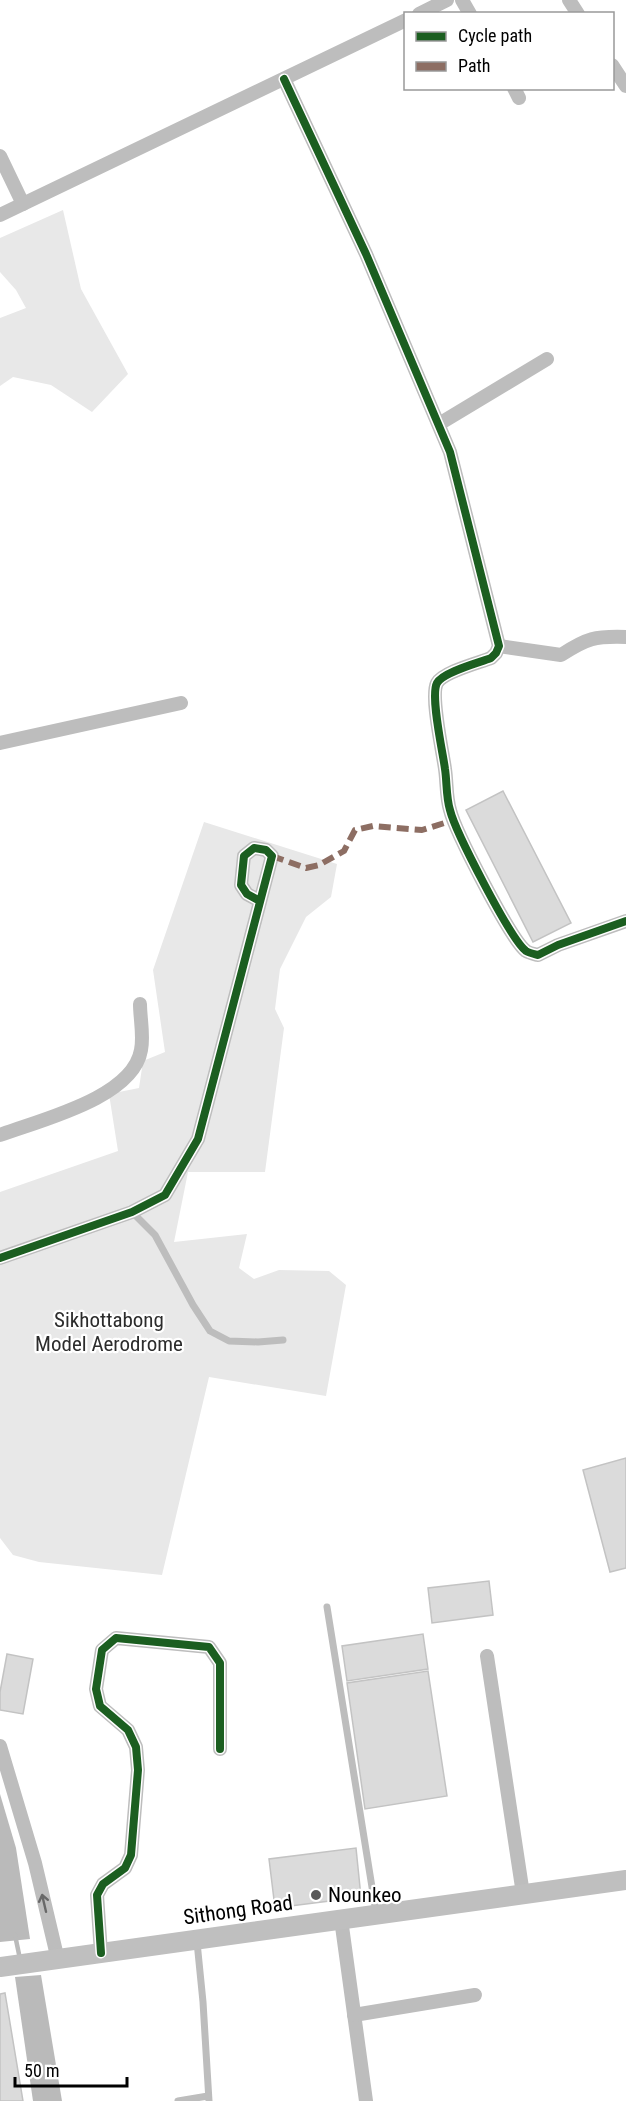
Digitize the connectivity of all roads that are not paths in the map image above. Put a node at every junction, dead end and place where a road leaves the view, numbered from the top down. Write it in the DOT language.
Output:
graph roads {
  1 [pos="447,0"];
  2 [pos="423,12"];
  3 [pos="404,20"];
  4 [pos="614,68"];
  5 [pos="284,79"];
  6 [pos="626,86"];
  7 [pos="0,156"];
  8 [pos="23,204"];
  9 [pos="0,216"];
  10 [pos="547,360"];
  11 [pos="439,424"];
  12 [pos="626,637"];
  13 [pos="499,646"];
  14 [pos="182,703"];
  15 [pos="0,743"];
  16 [pos="260,901"];
  17 [pos="626,921"];
  18 [pos="140,1004"];
  19 [pos="0,1135"];
  20 [pos="132,1212"];
  21 [pos="0,1258"];
  22 [pos="283,1340"];
  23 [pos="327,1607"];
  24 [pos="487,1656"];
  25 [pos="0,1746"];
  26 [pos="220,1749"];
  27 [pos="626,1880"];
  28 [pos="523,1894"];
  29 [pos="376,1914"];
  30 [pos="341,1919"];
  31 [pos="196,1940"];
  32 [pos="101,1953"];
  33 [pos="56,1960"];
  34 [pos="0,1967"];
  35 [pos="475,1995"];
  36 [pos="354,2014"];
  37 [pos="209,2098"];
  38 [pos="178,2101"];
  39 [pos="366,2101"];
  1 -- 2 [label="street"];
  3 -- 5 [label="street"];
  4 -- 6 [label="street"];
  5 -- 8 [label="street"];
  5 -- 11 [label="street"];
  7 -- 8 [label="street"];
  8 -- 9 [label="street"];
  10 -- 11 [label="street"];
  11 -- 13 [label="street"];
  12 -- 13 [label="street"];
  13 -- 17 [label="street"];
  14 -- 15 [label="street"];
  16 -- 20 [label="street"];
  18 -- 19 [label="street"];
  20 -- 21 [label="street"];
  20 -- 22 [label="lane"];
  23 -- 29 [label="lane"];
  24 -- 28 [label="street"];
  33 -- 25 [label="street, one-way"];
  26 -- 32 [label="street"];
  27 -- 28 [label="main road, Sithong Road"];
  28 -- 29 [label="main road, Sithong Road"];
  29 -- 30 [label="main road, Sithong Road"];
  30 -- 31 [label="main road, Sithong Road"];
  30 -- 36 [label="street"];
  31 -- 32 [label="main road, Sithong Road"];
  31 -- 37 [label="lane"];
  32 -- 33 [label="main road, Sithong Road"];
  33 -- 34 [label="main road, Sithong Road"];
  35 -- 36 [label="street"];
  36 -- 39 [label="street"];
  37 -- 38 [label="lane"];
}
